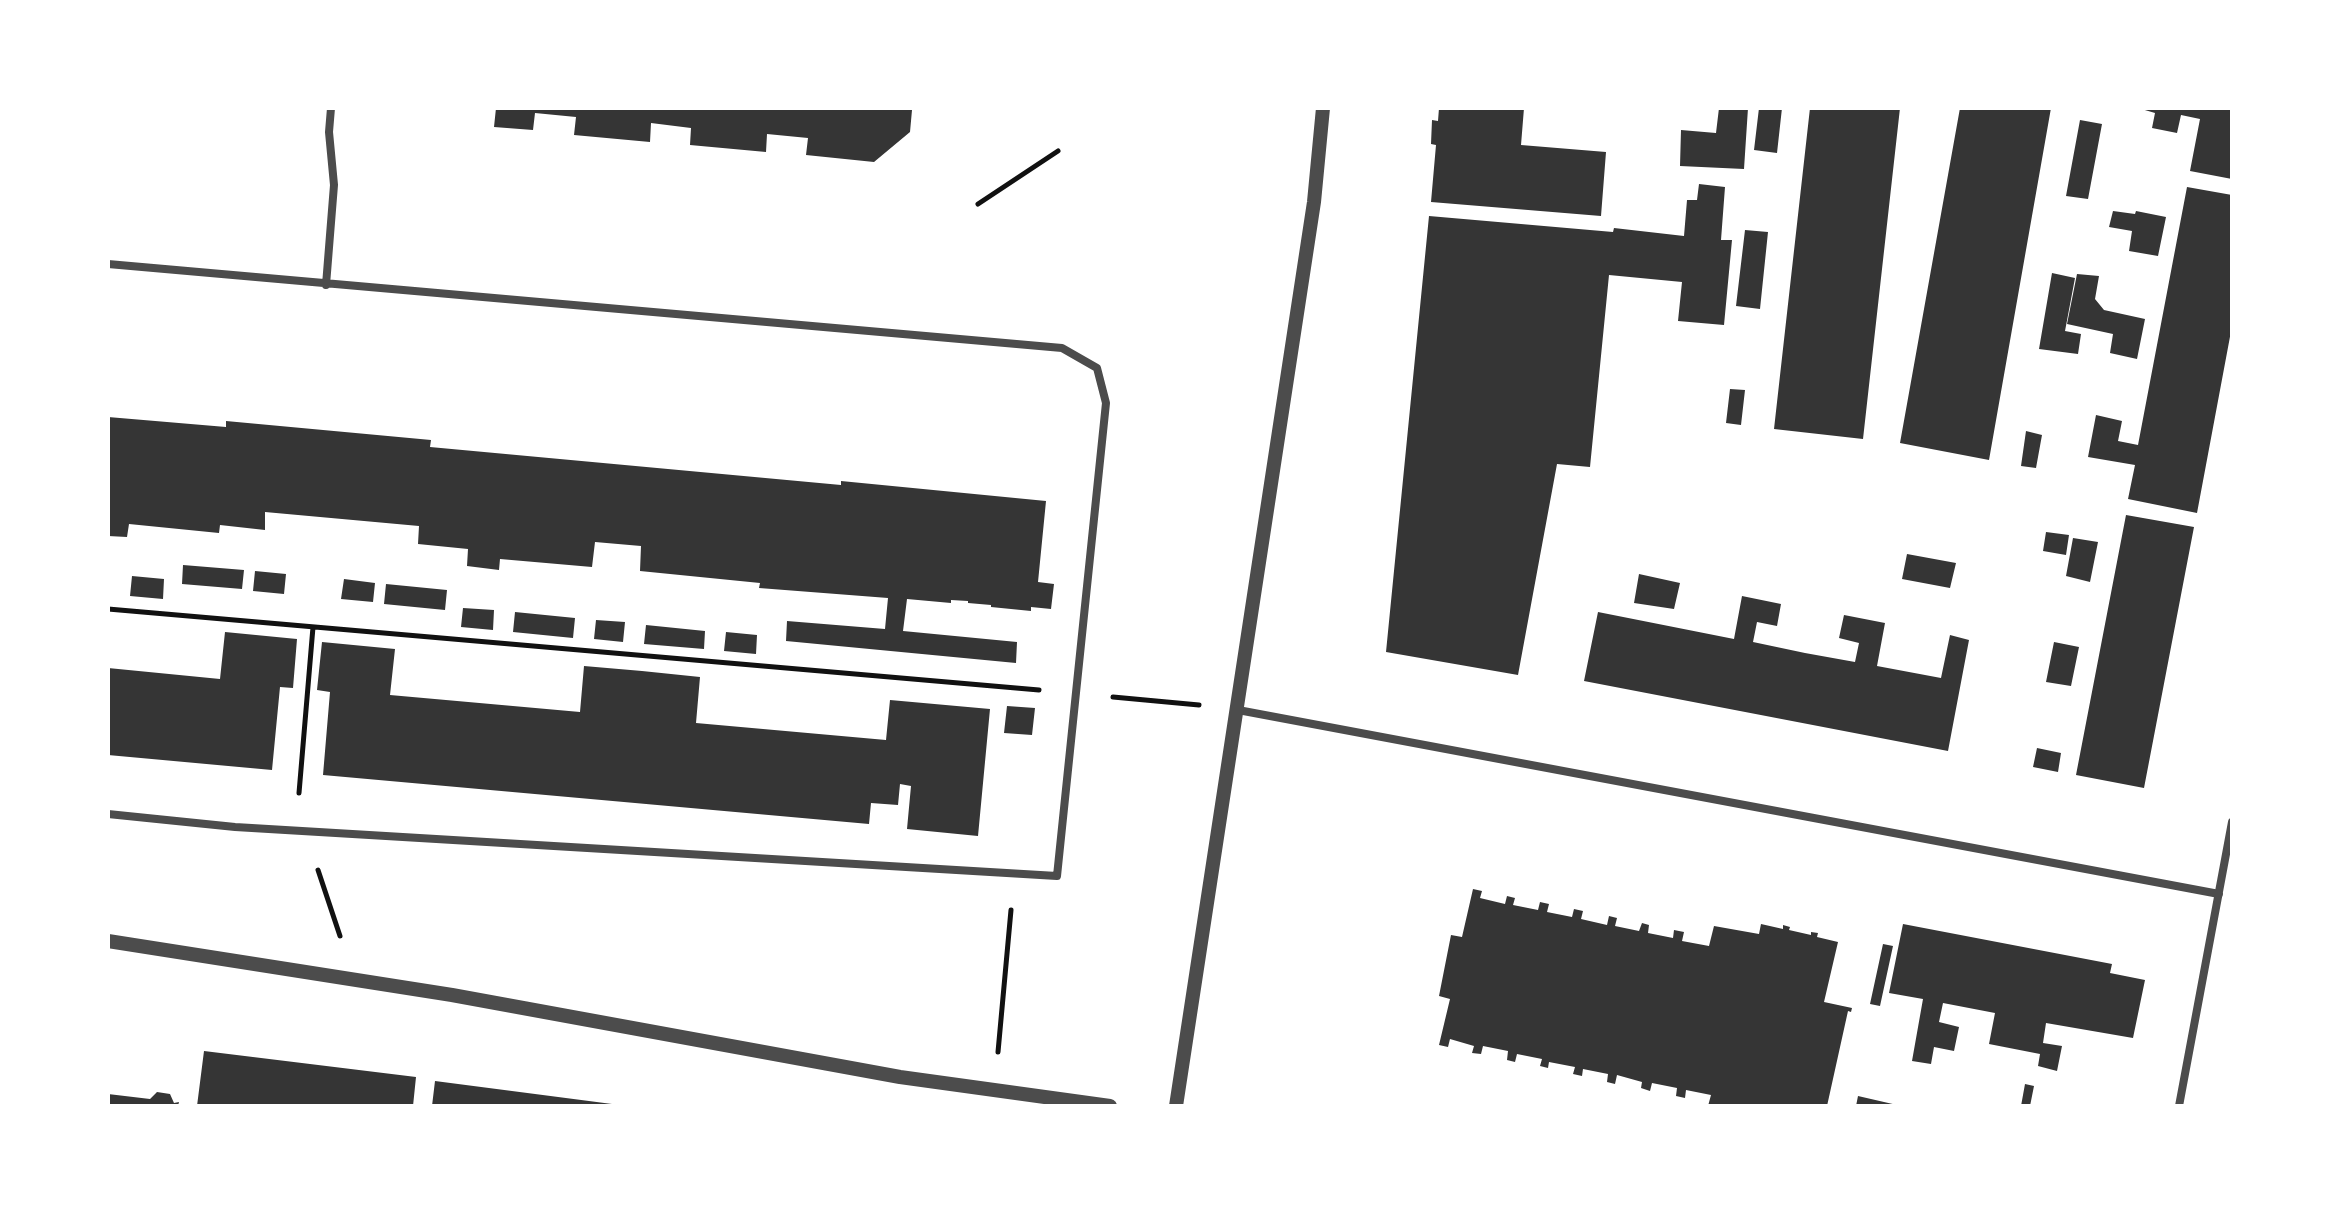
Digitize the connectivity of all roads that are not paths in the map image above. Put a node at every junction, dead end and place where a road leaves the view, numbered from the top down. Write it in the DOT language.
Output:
graph roads {
  1 [pos="331,108"];
  2 [pos="1323,108"];
  3 [pos="108,264"];
  4 [pos="326,285"];
  5 [pos="1238,710"];
  6 [pos="108,814"];
  7 [pos="2232,822"];
  8 [pos="2219,894"];
  9 [pos="108,941"];
  10 [pos="1110,1106"];
  11 [pos="1176,1106"];
  12 [pos="2179,1106"];
  1 -- 4 [label="street"];
  2 -- 5 [label="street"];
  3 -- 4 [label="street"];
  4 -- 6 [label="street"];
  5 -- 8 [label="street"];
  5 -- 11 [label="street"];
  7 -- 8 [label="street"];
  8 -- 12 [label="street"];
  9 -- 10 [label="street"];
}
